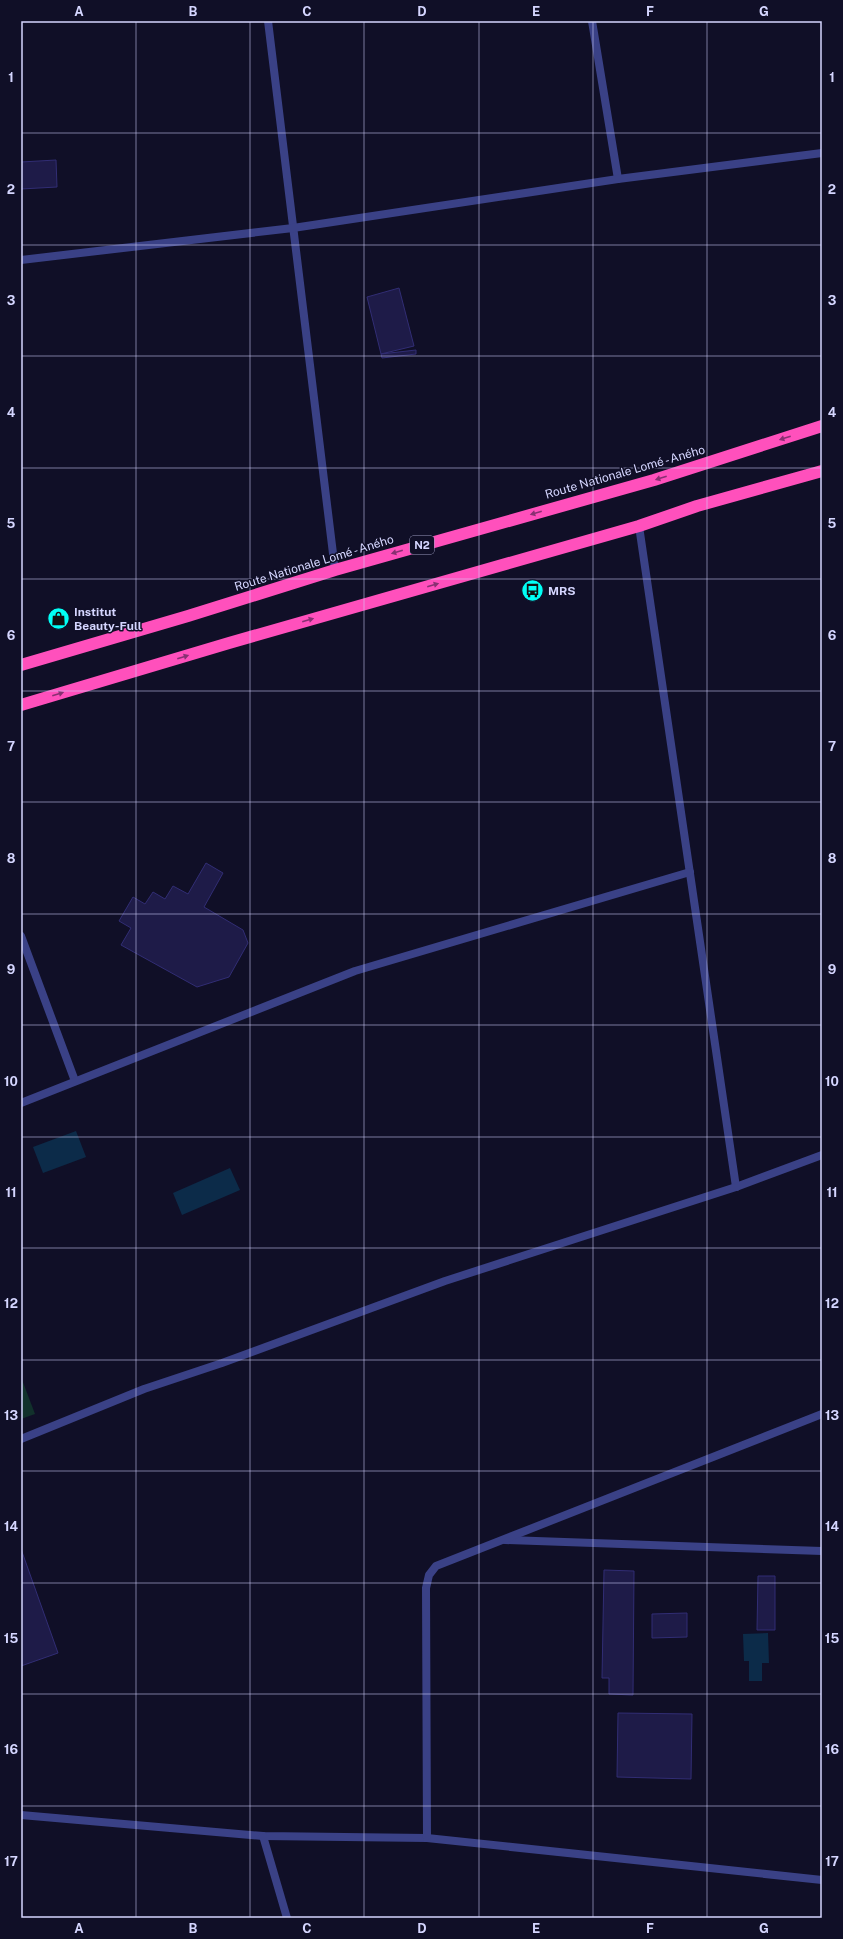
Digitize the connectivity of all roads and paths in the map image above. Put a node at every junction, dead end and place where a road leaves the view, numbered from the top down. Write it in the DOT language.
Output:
graph roads {
  1 [pos="268,21"];
  2 [pos="592,21"];
  3 [pos="822,153"];
  4 [pos="618,178"];
  5 [pos="292,228"];
  6 [pos="21,260"];
  7 [pos="822,426"];
  8 [pos="822,471"];
  9 [pos="639,526"];
  10 [pos="335,570"];
  11 [pos="21,665"];
  12 [pos="21,705"];
  13 [pos="690,872"];
  14 [pos="21,936"];
  15 [pos="75,1081"];
  16 [pos="21,1103"];
  17 [pos="822,1155"];
  18 [pos="736,1187"];
  19 [pos="822,1414"];
  20 [pos="21,1439"];
  21 [pos="501,1540"];
  22 [pos="822,1551"];
  23 [pos="21,1815"];
  24 [pos="263,1836"];
  25 [pos="427,1838"];
  26 [pos="822,1880"];
  27 [pos="287,1918"];
  1 -- 5 [label="street"];
  2 -- 4 [label="street"];
  3 -- 4 [label="street"];
  4 -- 5 [label="street"];
  5 -- 6 [label="street"];
  5 -- 10 [label="street"];
  7 -- 10 [label="highway, Route Nationale Lomé - Aného / N2, one-way"];
  8 -- 9 [label="highway"];
  12 -- 9 [label="highway, one-way"];
  9 -- 13 [label="street"];
  10 -- 11 [label="highway, Route Nationale Lomé - Aného / N2"];
  13 -- 15 [label="street"];
  13 -- 18 [label="street"];
  14 -- 15 [label="street"];
  15 -- 16 [label="street"];
  17 -- 18 [label="street"];
  18 -- 20 [label="street"];
  19 -- 21 [label="street"];
  21 -- 22 [label="street"];
  21 -- 25 [label="street"];
  23 -- 24 [label="street"];
  24 -- 25 [label="street"];
  24 -- 27 [label="street"];
  25 -- 26 [label="street"];
}
